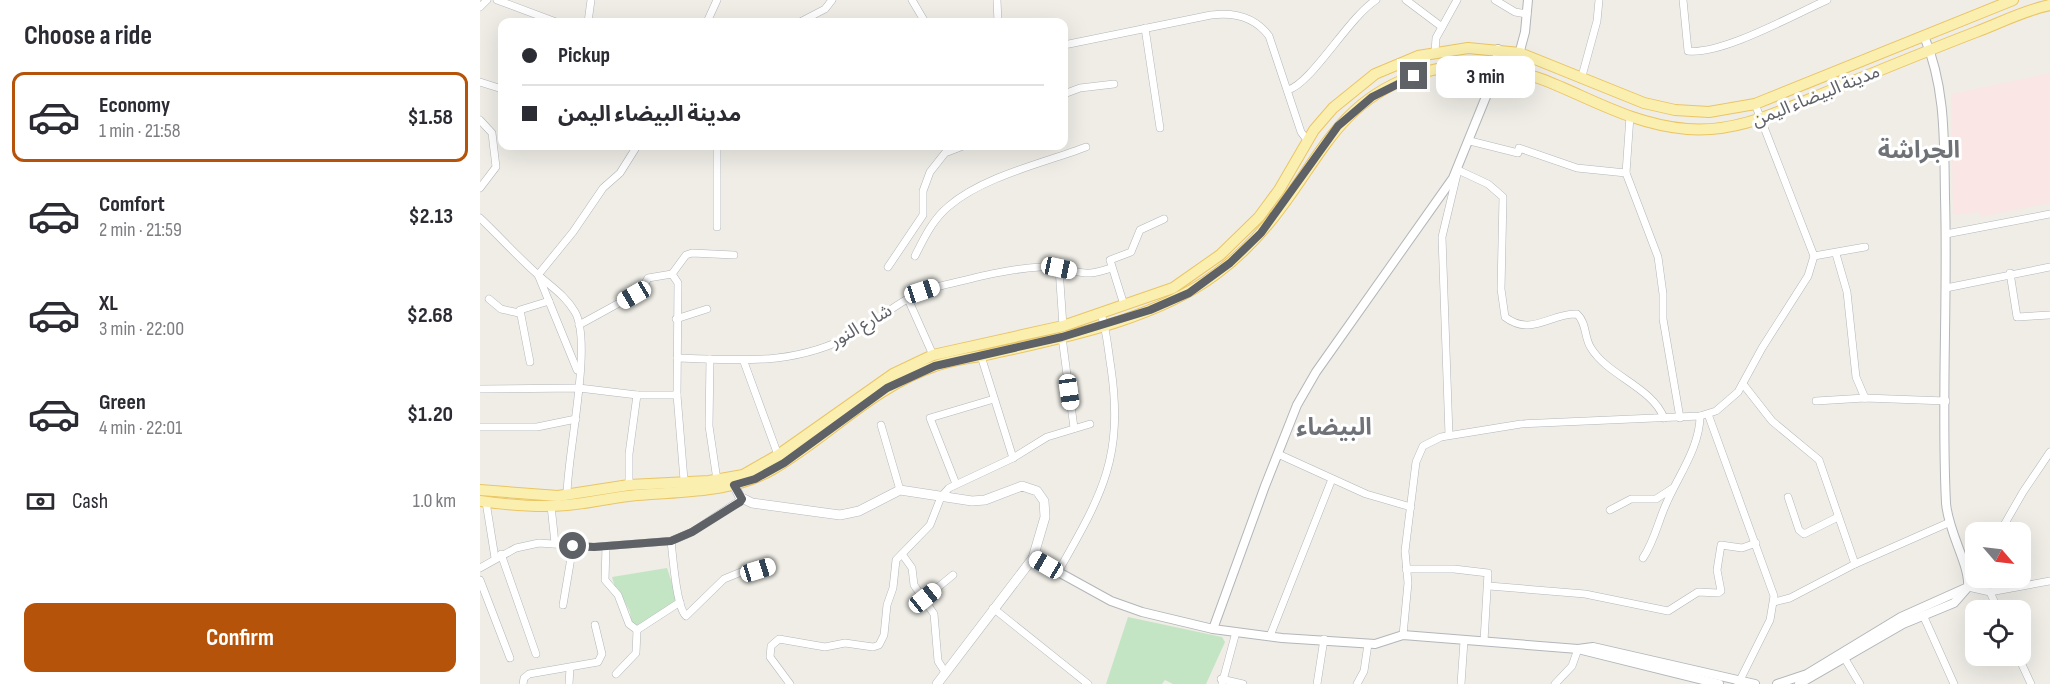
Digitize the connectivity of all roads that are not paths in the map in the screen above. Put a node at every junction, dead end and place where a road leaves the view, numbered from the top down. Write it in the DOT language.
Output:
graph roads {
  1 [pos="487,0"];
  2 [pos="497,0"];
  3 [pos="591,0"];
  4 [pos="717,0"];
  5 [pos="832,0"];
  6 [pos="912,0"];
  7 [pos="997,0"];
  8 [pos="1376,0"];
  9 [pos="1406,0"];
  10 [pos="1457,0"];
  11 [pos="1495,0"];
  12 [pos="1528,0"];
  13 [pos="1599,0"];
  14 [pos="1683,0"];
  15 [pos="1827,0"];
  16 [pos="2013,0"];
  17 [pos="2050,5"];
  18 [pos="480,7"];
  19 [pos="1527,14"];
  20 [pos="545,18"];
  21 [pos="589,18"];
  22 [pos="709,18"];
  23 [pos="815,18"];
  24 [pos="923,18"];
  25 [pos="998,18"];
  26 [pos="1442,27"];
  27 [pos="1145,28"];
  28 [pos="1924,36"];
  29 [pos="1068,44"];
  30 [pos="1498,49"];
  31 [pos="1930,50"];
  32 [pos="1435,52"];
  33 [pos="1520,53"];
  34 [pos="1497,66"];
  35 [pos="1515,69"];
  36 [pos="1582,76"];
  37 [pos="480,82"];
  38 [pos="1114,84"];
  39 [pos="498,88"];
  40 [pos="1288,90"];
  41 [pos="1068,92"];
  42 [pos="1755,104"];
  43 [pos="1630,116"];
  44 [pos="1760,119"];
  45 [pos="480,120"];
  46 [pos="1160,128"];
  47 [pos="1307,140"];
  48 [pos="1470,141"];
  49 [pos="1086,147"];
  50 [pos="1320,148"];
  51 [pos="635,150"];
  52 [pos="717,150"];
  53 [pos="953,150"];
  54 [pos="1458,170"];
  55 [pos="1626,173"];
  56 [pos="480,188"];
  57 [pos="2050,214"];
  58 [pos="480,218"];
  59 [pos="1164,219"];
  60 [pos="717,227"];
  61 [pos="1946,234"];
  62 [pos="1864,247"];
  63 [pos="1836,254"];
  64 [pos="734,255"];
  65 [pos="915,256"];
  66 [pos="1814,256"];
  67 [pos="888,267"];
  68 [pos="2050,267"];
  69 [pos="1059,268"];
  70 [pos="1112,268"];
  71 [pos="2010,273"];
  72 [pos="672,274"];
  73 [pos="538,275"];
  74 [pos="1946,288"];
  75 [pos="489,299"];
  76 [pos="908,299"];
  77 [pos="549,301"];
  78 [pos="1124,305"];
  79 [pos="707,309"];
  80 [pos="519,313"];
  81 [pos="2050,315"];
  82 [pos="676,319"];
  83 [pos="1103,319"];
  84 [pos="579,325"];
  85 [pos="1063,332"];
  86 [pos="933,355"];
  87 [pos="981,356"];
  88 [pos="677,358"];
  89 [pos="710,359"];
  90 [pos="530,362"];
  91 [pos="744,362"];
  92 [pos="579,379"];
  93 [pos="1743,384"];
  94 [pos="579,388"];
  95 [pos="480,389"];
  96 [pos="636,395"];
  97 [pos="677,395"];
  98 [pos="1865,398"];
  99 [pos="994,399"];
  100 [pos="1816,401"];
  101 [pos="1946,401"];
  102 [pos="1704,415"];
  103 [pos="1664,418"];
  104 [pos="1680,418"];
  105 [pos="576,419"];
  106 [pos="1090,424"];
  107 [pos="881,425"];
  108 [pos="480,428"];
  109 [pos="1074,428"];
  110 [pos="1449,435"];
  111 [pos="2050,452"];
  112 [pos="1278,454"];
  113 [pos="778,455"];
  114 [pos="1013,458"];
  115 [pos="1332,479"];
  116 [pos="684,480"];
  117 [pos="717,480"];
  118 [pos="956,484"];
  119 [pos="629,485"];
  120 [pos="734,485"];
  121 [pos="1674,486"];
  122 [pos="480,490"];
  123 [pos="900,490"];
  124 [pos="567,495"];
  125 [pos="941,497"];
  126 [pos="1788,497"];
  127 [pos="742,499"];
  128 [pos="483,501"];
  129 [pos="551,506"];
  130 [pos="1411,507"];
  131 [pos="1610,510"];
  132 [pos="1838,517"];
  133 [pos="2006,522"];
  134 [pos="1948,523"];
  135 [pos="671,541"];
  136 [pos="555,543"];
  137 [pos="1756,543"];
  138 [pos="573,546"];
  139 [pos="606,546"];
  140 [pos="902,554"];
  141 [pos="498,556"];
  142 [pos="1033,558"];
  143 [pos="1644,558"];
  144 [pos="1856,564"];
  145 [pos="771,566"];
  146 [pos="1965,566"];
  147 [pos="480,568"];
  148 [pos="1406,569"];
  149 [pos="1058,572"];
  150 [pos="953,575"];
  151 [pos="480,580"];
  152 [pos="2050,581"];
  153 [pos="1965,582"];
  154 [pos="1489,586"];
  155 [pos="1965,586"];
  156 [pos="1984,588"];
  157 [pos="1990,592"];
  158 [pos="925,598"];
  159 [pos="1994,600"];
  160 [pos="680,602"];
  161 [pos="1774,602"];
  162 [pos="563,606"];
  163 [pos="993,608"];
  164 [pos="1923,615"];
  165 [pos="595,625"];
  166 [pos="1213,629"];
  167 [pos="637,630"];
  168 [pos="1236,632"];
  169 [pos="1403,635"];
  170 [pos="1270,636"];
  171 [pos="1324,639"];
  172 [pos="1464,641"];
  173 [pos="1485,641"];
  174 [pos="1368,644"];
  175 [pos="1578,649"];
  176 [pos="536,654"];
  177 [pos="510,658"];
  178 [pos="1845,659"];
  179 [pos="2023,666"];
  180 [pos="570,668"];
  181 [pos="945,672"];
  182 [pos="616,674"];
  183 [pos="1222,682"];
  184 [pos="1727,682"];
  185 [pos="1810,682"];
  186 [pos="1738,683"];
  187 [pos="523,684"];
  188 [pos="569,684"];
  189 [pos="790,684"];
  190 [pos="937,684"];
  191 [pos="1088,684"];
  192 [pos="1243,684"];
  193 [pos="1317,684"];
  194 [pos="1357,684"];
  195 [pos="1461,684"];
  196 [pos="1555,684"];
  197 [pos="1719,684"];
  198 [pos="1755,684"];
  199 [pos="1777,684"];
  200 [pos="1799,684"];
  201 [pos="1860,684"];
  202 [pos="1954,684"];
  203 [pos="2031,684"];
  1 -- 18 [label="street"];
  2 -- 20 [label="street"];
  3 -- 21 [label="street"];
  4 -- 22 [label="street"];
  5 -- 23 [label="street"];
  6 -- 24 [label="street"];
  7 -- 25 [label="street"];
  8 -- 40 [label="street"];
  9 -- 26 [label="street"];
  10 -- 26 [label="street"];
  11 -- 19 [label="street"];
  12 -- 19 [label="street"];
  13 -- 36 [label="street"];
  14 -- 15 [label="street"];
  16 -- 28 [label="main road, مدينة البيضاء اليمن"];
  17 -- 31 [label="main road, مدينة البيضاء اليمن"];
  19 -- 33 [label="street"];
  26 -- 32 [label="street"];
  27 -- 29 [label="street"];
  27 -- 40 [label="street"];
  27 -- 46 [label="street"];
  28 -- 31 [label="street"];
  28 -- 42 [label="main road, مدينة البيضاء اليمن"];
  30 -- 32 [label="main road, مدينة البيضاء اليمن"];
  30 -- 33 [label="main road, مدينة البيضاء اليمن"];
  30 -- 34 [label="street"];
  31 -- 44 [label="main road, مدينة البيضاء اليمن"];
  31 -- 61 [label="street"];
  32 -- 47 [label="main road, مدينة البيضاء اليمن"];
  33 -- 35 [label="street"];
  33 -- 36 [label="main road, مدينة البيضاء اليمن"];
  34 -- 35 [label="main road, مدينة البيضاء اليمن"];
  34 -- 48 [label="street"];
  34 -- 50 [label="main road, مدينة البيضاء اليمن"];
  35 -- 43 [label="main road, مدينة البيضاء اليمن"];
  36 -- 42 [label="main road, مدينة البيضاء اليمن"];
  37 -- 39 [label="street"];
  38 -- 41 [label="street"];
  40 -- 47 [label="street"];
  42 -- 44 [label="street"];
  43 -- 44 [label="main road, مدينة البيضاء اليمن"];
  43 -- 55 [label="street"];
  44 -- 66 [label="street"];
  45 -- 56 [label="street"];
  47 -- 50 [label="main road"];
  47 -- 78 [label="main road, مدينة البيضاء اليمن"];
  48 -- 54 [label="street"];
  48 -- 55 [label="street"];
  49 -- 65 [label="street"];
  50 -- 83 [label="main road, مدينة البيضاء اليمن"];
  51 -- 73 [label="street"];
  52 -- 60 [label="street"];
  53 -- 67 [label="street"];
  54 -- 103 [label="street"];
  54 -- 110 [label="street"];
  54 -- 112 [label="street"];
  55 -- 104 [label="street"];
  57 -- 61 [label="street"];
  58 -- 73 [label="street"];
  59 -- 70 [label="street"];
  61 -- 74 [label="street"];
  62 -- 63 [label="street"];
  63 -- 66 [label="street"];
  63 -- 98 [label="street"];
  64 -- 72 [label="street"];
  66 -- 93 [label="street"];
  68 -- 71 [label="street"];
  69 -- 70 [label="street, شارع النور"];
  69 -- 76 [label="street, شارع النور"];
  69 -- 85 [label="street"];
  70 -- 78 [label="street"];
  71 -- 74 [label="street"];
  71 -- 81 [label="street"];
  72 -- 82 [label="street"];
  72 -- 84 [label="street"];
  73 -- 77 [label="street"];
  73 -- 84 [label="street"];
  74 -- 101 [label="street"];
  75 -- 80 [label="street"];
  76 -- 86 [label="street"];
  76 -- 91 [label="street, شارع النور"];
  77 -- 80 [label="street"];
  77 -- 92 [label="street"];
  78 -- 83 [label="main road, مدينة البيضاء اليمن"];
  79 -- 82 [label="street"];
  80 -- 90 [label="street"];
  82 -- 88 [label="street"];
  83 -- 85 [label="main road"];
  83 -- 149 [label="street"];
  84 -- 92 [label="street"];
  85 -- 86 [label="main road"];
  85 -- 87 [label="main road"];
  85 -- 109 [label="street"];
  86 -- 113 [label="main road"];
  87 -- 99 [label="street"];
  87 -- 120 [label="main road"];
  88 -- 89 [label="street, شارع النور"];
  88 -- 97 [label="street"];
  89 -- 91 [label="street, شارع النور"];
  89 -- 117 [label="street"];
  91 -- 113 [label="street"];
  92 -- 94 [label="street"];
  93 -- 102 [label="street"];
  93 -- 132 [label="street"];
  94 -- 95 [label="street"];
  94 -- 96 [label="street"];
  94 -- 105 [label="street"];
  96 -- 97 [label="street"];
  96 -- 119 [label="street"];
  97 -- 116 [label="street"];
  98 -- 100 [label="street"];
  98 -- 101 [label="street"];
  99 -- 114 [label="street"];
  99 -- 118 [label="street"];
  101 -- 134 [label="street"];
  102 -- 104 [label="street"];
  102 -- 121 [label="street"];
  102 -- 137 [label="street"];
  103 -- 104 [label="street"];
  103 -- 110 [label="street"];
  105 -- 108 [label="street"];
  105 -- 124 [label="street"];
  106 -- 109 [label="street"];
  107 -- 123 [label="street"];
  109 -- 114 [label="street"];
  110 -- 130 [label="street"];
  111 -- 133 [label="street"];
  112 -- 115 [label="street"];
  112 -- 166 [label="street"];
  113 -- 117 [label="main road"];
  114 -- 118 [label="street"];
  115 -- 130 [label="street"];
  115 -- 170 [label="street"];
  116 -- 117 [label="main road"];
  116 -- 119 [label="main road"];
  118 -- 125 [label="street"];
  119 -- 124 [label="main road"];
  120 -- 127 [label="main road"];
  120 -- 129 [label="main road"];
  121 -- 131 [label="street"];
  121 -- 143 [label="street"];
  122 -- 124 [label="main road"];
  123 -- 125 [label="main road"];
  123 -- 127 [label="main road"];
  125 -- 140 [label="street"];
  125 -- 142 [label="main road"];
  126 -- 132 [label="street"];
  127 -- 135 [label="street"];
  128 -- 129 [label="main road"];
  128 -- 141 [label="street"];
  129 -- 136 [label="street"];
  130 -- 148 [label="street"];
  132 -- 144 [label="street"];
  134 -- 144 [label="street"];
  134 -- 146 [label="street"];
  135 -- 139 [label="street"];
  135 -- 160 [label="street"];
  136 -- 138 [label="street"];
  136 -- 141 [label="street"];
  137 -- 154 [label="street"];
  137 -- 161 [label="street"];
  138 -- 139 [label="street"];
  138 -- 162 [label="street"];
  139 -- 167 [label="street"];
  140 -- 158 [label="street"];
  140 -- 189 [label="street"];
  141 -- 147 [label="street"];
  141 -- 176 [label="street"];
  142 -- 149 [label="street"];
  142 -- 163 [label="main road"];
  144 -- 161 [label="street"];
  145 -- 160 [label="street"];
  148 -- 154 [label="street"];
  148 -- 169 [label="street"];
  149 -- 166 [label="street"];
  150 -- 158 [label="street"];
  151 -- 177 [label="street"];
  152 -- 157 [label="street"];
  153 -- 199 [label="street"];
  154 -- 173 [label="street"];
  155 -- 164 [label="street"];
  156 -- 157 [label="street"];
  157 -- 159 [label="street"];
  158 -- 181 [label="street"];
  160 -- 167 [label="street"];
  161 -- 186 [label="street"];
  163 -- 181 [label="main road"];
  163 -- 191 [label="street"];
  164 -- 178 [label="street"];
  164 -- 202 [label="street"];
  165 -- 180 [label="street"];
  166 -- 168 [label="street"];
  167 -- 182 [label="street"];
  168 -- 170 [label="street"];
  168 -- 183 [label="street"];
  169 -- 172 [label="street"];
  169 -- 174 [label="street"];
  170 -- 171 [label="street"];
  171 -- 174 [label="street"];
  171 -- 193 [label="street"];
  172 -- 173 [label="street"];
  172 -- 195 [label="street"];
  173 -- 175 [label="street"];
  174 -- 194 [label="street"];
  175 -- 184 [label="street"];
  175 -- 196 [label="street"];
  175 -- 197 [label="street"];
  178 -- 185 [label="street"];
  178 -- 201 [label="street"];
  179 -- 203 [label="street"];
  180 -- 187 [label="street"];
  180 -- 188 [label="street"];
  181 -- 190 [label="main road"];
  183 -- 192 [label="street"];
  184 -- 186 [label="street"];
  185 -- 200 [label="street"];
  186 -- 198 [label="street"];
}
